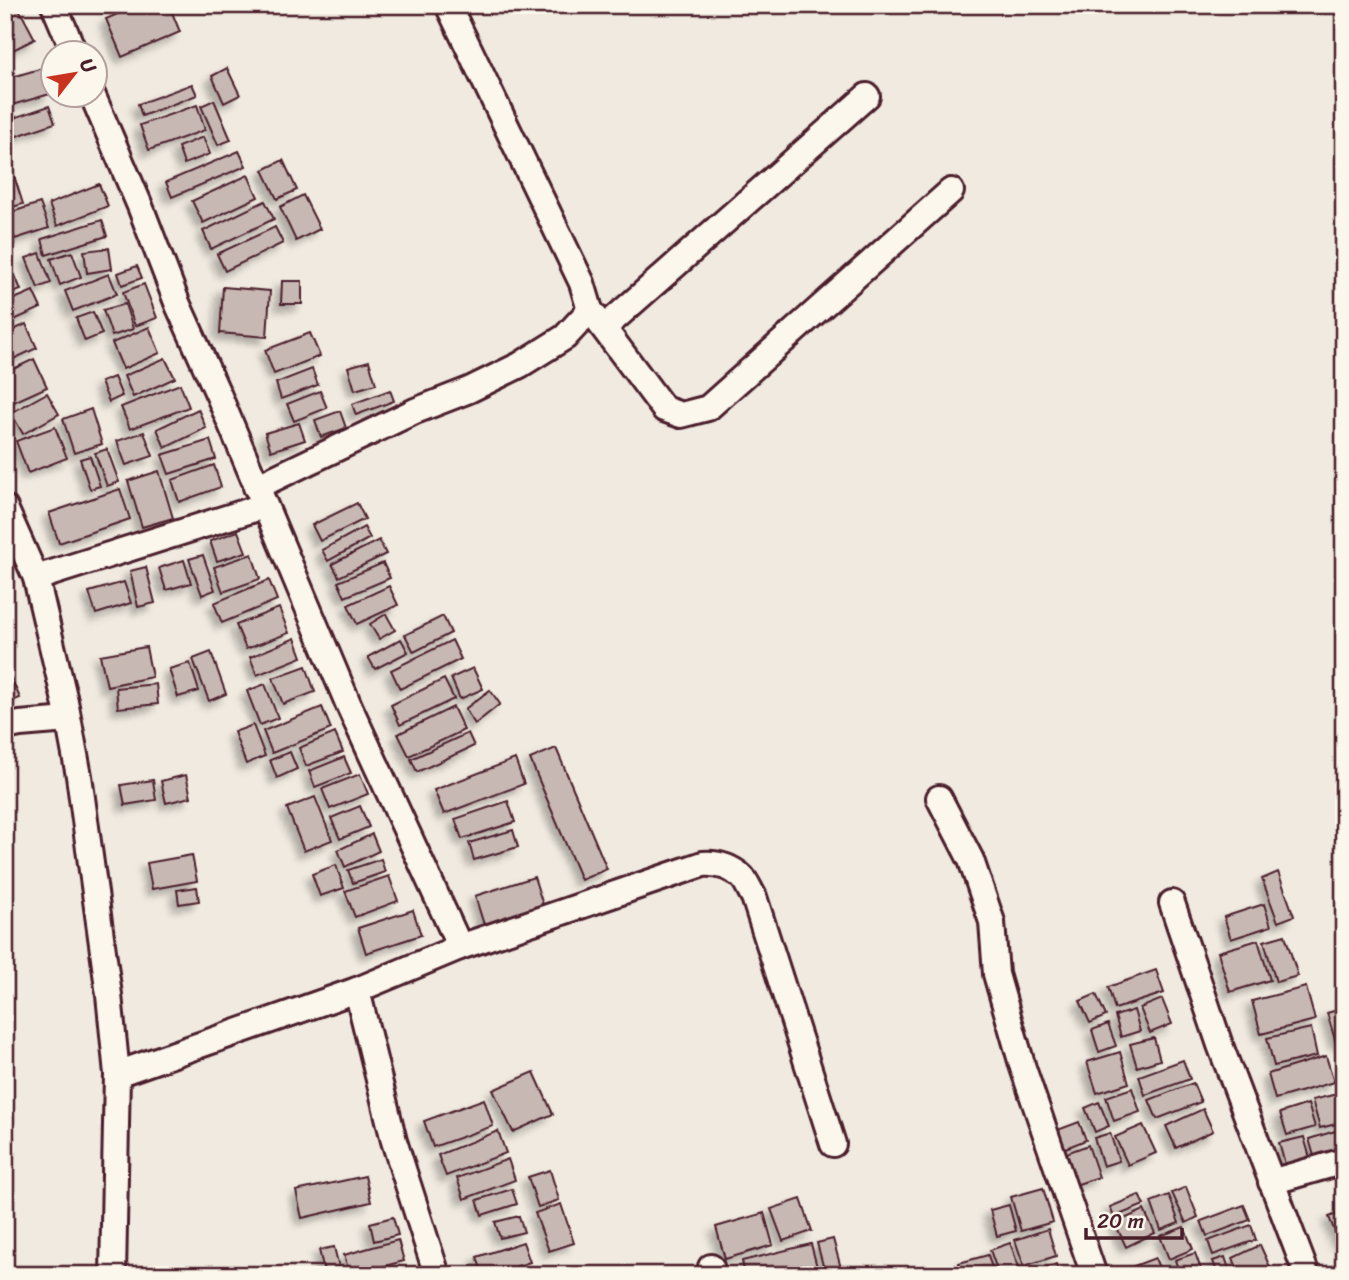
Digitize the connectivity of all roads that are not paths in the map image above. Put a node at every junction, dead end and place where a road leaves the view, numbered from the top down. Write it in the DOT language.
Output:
graph roads {
  1 [pos="54,5"];
  2 [pos="448,5"];
  3 [pos="68,38"];
  4 [pos="867,96"];
  5 [pos="98,108"];
  6 [pos="951,191"];
  7 [pos="597,319"];
  8 [pos="260,497"];
  9 [pos="5,508"];
  10 [pos="36,578"];
  11 [pos="68,720"];
  12 [pos="5,727"];
  13 [pos="939,798"];
  14 [pos="1172,903"];
  15 [pos="460,947"];
  16 [pos="357,990"];
  17 [pos="117,1074"];
  18 [pos="833,1144"];
  19 [pos="1344,1161"];
  20 [pos="1272,1182"];
  21 [pos="113,1275"];
  22 [pos="437,1275"];
  23 [pos="1094,1275"];
  24 [pos="1307,1275"];
  1 -- 3 [label="street"];
  2 -- 7 [label="street"];
  4 -- 7 [label="street"];
  5 -- 8 [label="street"];
  6 -- 7 [label="street"];
  7 -- 8 [label="street"];
  8 -- 10 [label="street"];
  8 -- 15 [label="street"];
  9 -- 10 [label="street"];
  10 -- 11 [label="street"];
  11 -- 12 [label="street"];
  11 -- 17 [label="street"];
  13 -- 23 [label="street"];
  14 -- 20 [label="street"];
  15 -- 16 [label="street"];
  15 -- 18 [label="street"];
  16 -- 17 [label="street"];
  16 -- 22 [label="street"];
  17 -- 21 [label="street"];
  19 -- 20 [label="street"];
  20 -- 24 [label="street"];
}
